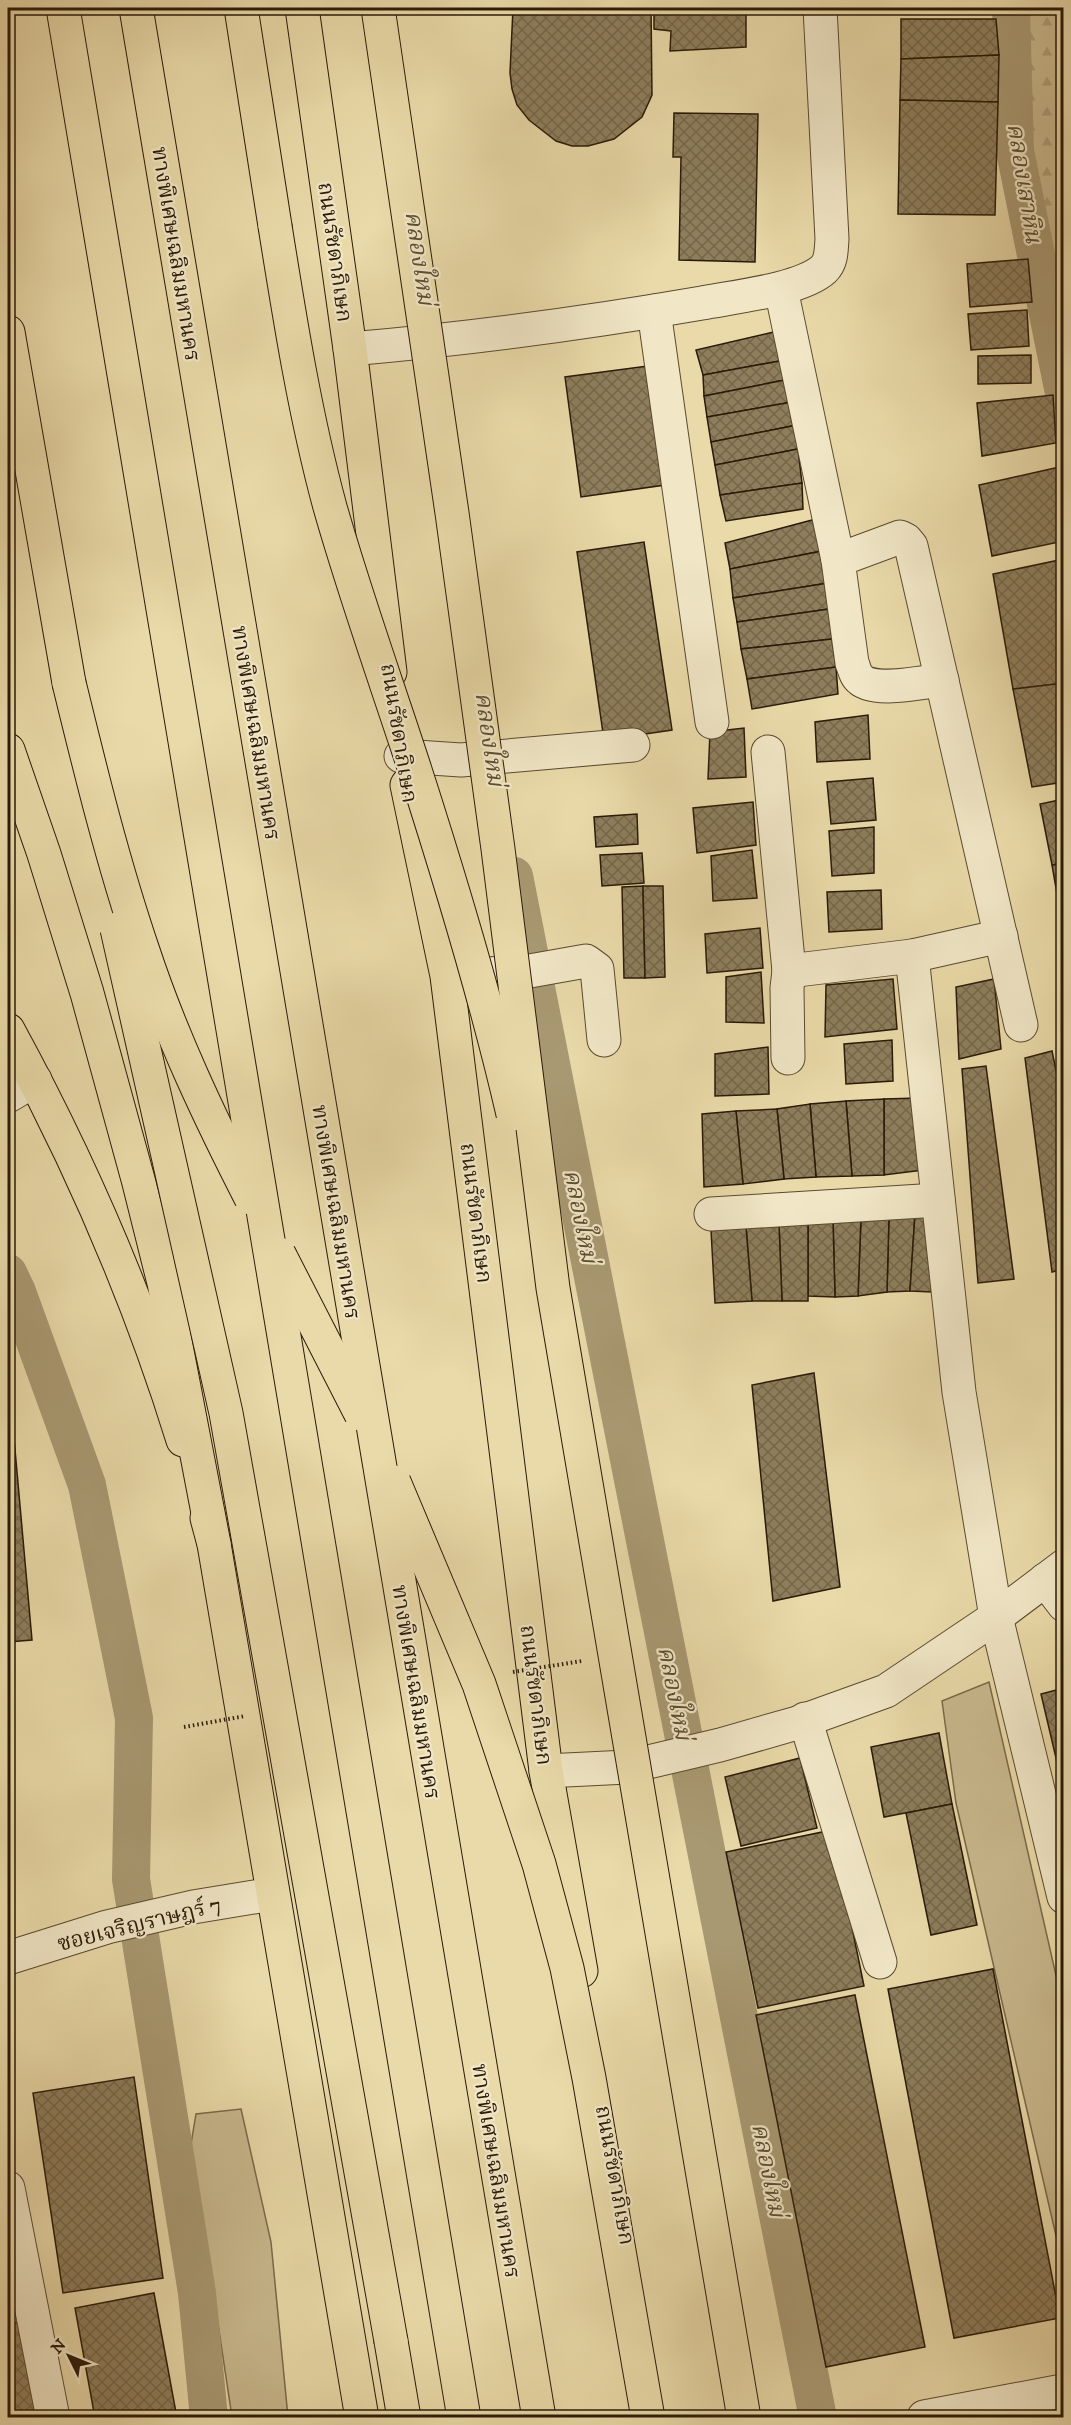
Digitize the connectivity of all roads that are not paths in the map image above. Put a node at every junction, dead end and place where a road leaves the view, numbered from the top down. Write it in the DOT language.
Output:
graph roads {
  1 [pos="63,8"];
  2 [pos="136,8"];
  3 [pos="241,8"];
  4 [pos="302,8"];
  5 [pos="378,8"];
  6 [pos="820,8"];
  7 [pos="781,289"];
  8 [pos="654,311"];
  9 [pos="8,332"];
  10 [pos="350,349"];
  11 [pos="838,560"];
  12 [pos="942,680"];
  13 [pos="69,683"];
  14 [pos="712,722"];
  15 [pos="633,745"];
  16 [pos="8,750"];
  17 [pos="768,752"];
  18 [pos="401,756"];
  19 [pos="1001,936"];
  20 [pos="912,956"];
  21 [pos="789,971"];
  22 [pos="447,976"];
  23 [pos="1021,1025"];
  24 [pos="8,1030"];
  25 [pos="604,1040"];
  26 [pos="788,1059"];
  27 [pos="21,1088"];
  28 [pos="938,1200"];
  29 [pos="711,1214"];
  30 [pos="553,1288"];
  31 [pos="214,1544"];
  32 [pos="1057,1584"];
  33 [pos="996,1617"];
  34 [pos="805,1719"];
  35 [pos="546,1771"];
  36 [pos="272,1894"];
  37 [pos="1064,1898"];
  38 [pos="8,1958"];
  39 [pos="880,1962"];
  40 [pos="8,2188"];
  41 [pos="1064,2394"];
  42 [pos="924,2417"];
  43 [pos="53,2418"];
  44 [pos="362,2418"];
  45 [pos="404,2418"];
  46 [pos="464,2418"];
  47 [pos="539,2418"];
  48 [pos="648,2418"];
  49 [pos="658,2418"];
  50 [pos="744,2418"];
  1 -- 46 [label="main road, bridge"];
  2 -- 47 [label="main road, ทางพิเศษเฉลิมมหานคร, bridge"];
  3 -- 30 [label="main road, bridge"];
  4 -- 10 [label="main road, ถนนรัชดาภิเษก"];
  5 -- 30 [label="main road, bridge"];
  6 -- 7 [label="street"];
  7 -- 8 [label="street"];
  7 -- 11 [label="street"];
  8 -- 10 [label="street"];
  8 -- 14 [label="street"];
  9 -- 13 [label="main road"];
  10 -- 18 [label="main road, ถนนรัชดาภิเษก"];
  11 -- 12 [label="street"];
  11 -- 12 [label="street"];
  12 -- 19 [label="street"];
  13 -- 45 [label="main road, bridge"];
  13 -- 48 [label="main road, bridge"];
  15 -- 18 [label="street"];
  16 -- 31 [label="main road"];
  17 -- 21 [label="street"];
  18 -- 22 [label="main road, ถนนรัชดาภิเษก"];
  19 -- 20 [label="street"];
  19 -- 23 [label="street"];
  20 -- 21 [label="street"];
  20 -- 28 [label="street"];
  21 -- 26 [label="street"];
  22 -- 25 [label="street"];
  22 -- 35 [label="main road, ถนนรัชดาภิเษก"];
  24 -- 27 [label="main road"];
  27 -- 31 [label="main road"];
  28 -- 29 [label="street"];
  28 -- 33 [label="street"];
  30 -- 50 [label="main road, bridge"];
  31 -- 36 [label="main road"];
  32 -- 33 [label="street"];
  33 -- 34 [label="street"];
  33 -- 37 [label="street"];
  34 -- 35 [label="street"];
  34 -- 39 [label="street"];
  35 -- 49 [label="main road, ถนนรัชดาภิเษก"];
  36 -- 38 [label="street, ซอยเจริญราษฎร์ 7"];
  36 -- 44 [label="main road"];
  40 -- 43 [label="street"];
  41 -- 42 [label="street"];
}
